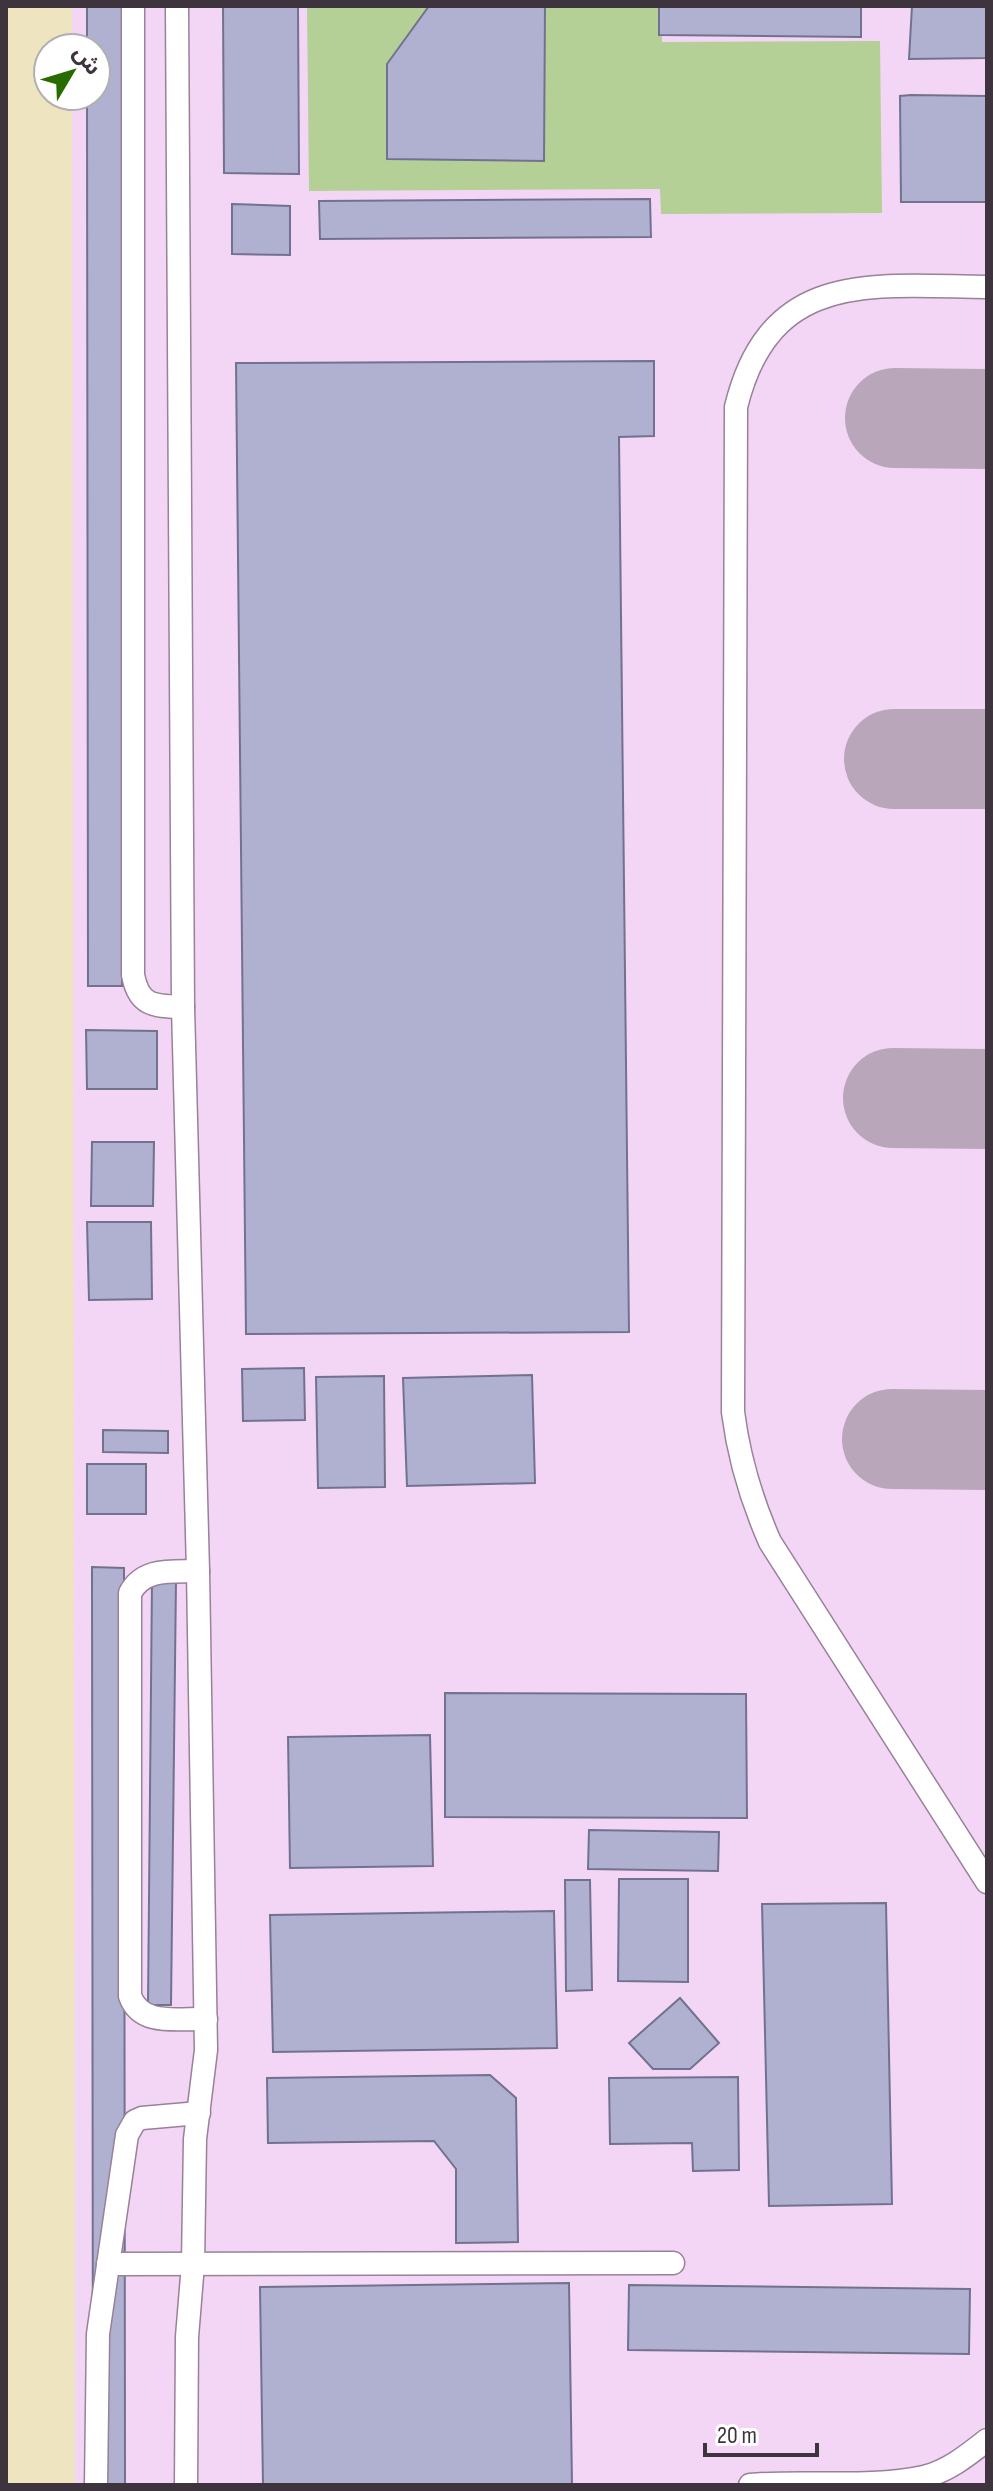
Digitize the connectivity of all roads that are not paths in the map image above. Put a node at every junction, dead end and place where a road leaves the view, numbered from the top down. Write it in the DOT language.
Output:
graph roads {
  1 [pos="133,6"];
  2 [pos="177,6"];
  3 [pos="987,287"];
  4 [pos="183,1007"];
  5 [pos="198,1571"];
  6 [pos="987,1882"];
  7 [pos="206,2019"];
  8 [pos="199,2113"];
  9 [pos="673,2263"];
  10 [pos="108,2264"];
  11 [pos="193,2264"];
  12 [pos="987,2440"];
  13 [pos="96,2485"];
  14 [pos="186,2485"];
  15 [pos="750,2485"];
  1 -- 4 [label="lane"];
  2 -- 4 [label="lane"];
  3 -- 6 [label="lane"];
  4 -- 5 [label="lane"];
  5 -- 7 [label="lane"];
  5 -- 7 [label="lane"];
  7 -- 8 [label="lane"];
  8 -- 10 [label="lane"];
  8 -- 11 [label="lane"];
  9 -- 11 [label="lane"];
  10 -- 11 [label="lane"];
  10 -- 13 [label="lane"];
  11 -- 14 [label="lane"];
  12 -- 15 [label="lane"];
}
